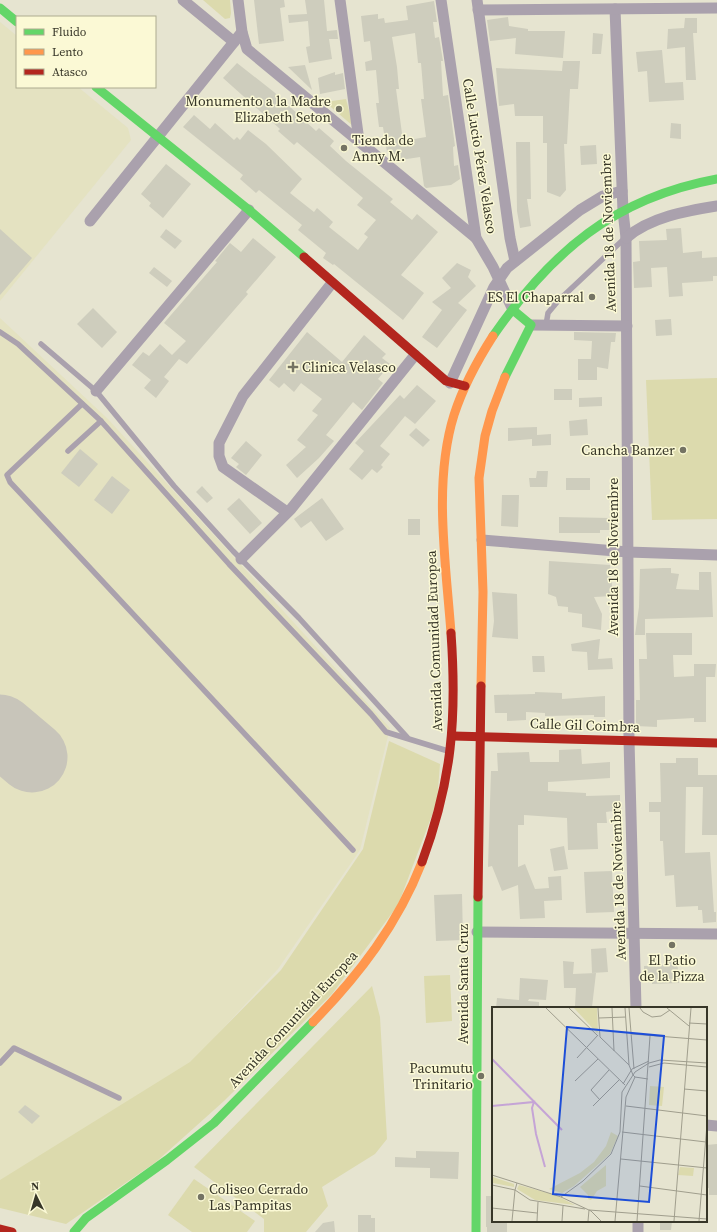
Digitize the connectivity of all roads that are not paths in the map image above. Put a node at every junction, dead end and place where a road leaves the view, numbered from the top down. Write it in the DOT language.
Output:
graph roads {
  1 [pos="183,0"];
  2 [pos="238,0"];
  3 [pos="340,0"];
  4 [pos="441,0"];
  5 [pos="478,5"];
  6 [pos="0,8"];
  7 [pos="717,8"];
  8 [pos="615,9"];
  9 [pos="16,21"];
  10 [pos="242,32"];
  11 [pos="234,42"];
  12 [pos="97,88"];
  13 [pos="156,137"];
  14 [pos="359,141"];
  15 [pos="717,179"];
  16 [pos="622,191"];
  17 [pos="717,206"];
  18 [pos="249,210"];
  19 [pos="623,211"];
  20 [pos="90,221"];
  21 [pos="476,238"];
  22 [pos="626,238"];
  23 [pos="515,260"];
  24 [pos="498,281"];
  25 [pos="332,283"];
  26 [pos="513,310"];
  27 [pos="531,325"];
  28 [pos="546,325"];
  29 [pos="627,326"];
  30 [pos="0,332"];
  31 [pos="41,344"];
  32 [pos="415,355"];
  33 [pos="450,382"];
  34 [pos="465,386"];
  35 [pos="96,392"];
  36 [pos="82,404"];
  37 [pos="101,421"];
  38 [pos="68,451"];
  39 [pos="287,512"];
  40 [pos="482,540"];
  41 [pos="628,552"];
  42 [pos="717,555"];
  43 [pos="241,559"];
  44 [pos="453,736"];
  45 [pos="481,736"];
  46 [pos="408,738"];
  47 [pos="629,740"];
  48 [pos="717,743"];
  49 [pos="450,752"];
  50 [pos="353,850"];
  51 [pos="477,932"];
  52 [pos="636,932"];
  53 [pos="717,934"];
  54 [pos="636,1007"];
  55 [pos="0,1063"];
  56 [pos="119,1098"];
  57 [pos="707,1125"];
  58 [pos="717,1126"];
  59 [pos="0,1228"];
  60 [pos="12,1232"];
  61 [pos="74,1232"];
  62 [pos="476,1232"];
  1 -- 11 [label="street"];
  2 -- 10 [label="street"];
  3 -- 14 [label="street"];
  4 -- 21 [label="street, Calle Lucio Pérez Velasco"];
  5 -- 8 [label="street"];
  5 -- 23 [label="street"];
  6 -- 9 [label="main road"];
  7 -- 8 [label="street"];
  8 -- 16 [label="street, Avenida 18 de Noviembre"];
  10 -- 11 [label="street"];
  10 -- 14 [label="street"];
  11 -- 13 [label="street"];
  12 -- 13 [label="main road"];
  13 -- 18 [label="main road"];
  13 -- 20 [label="street"];
  14 -- 21 [label="street"];
  15 -- 19 [label="main road, Avenida Comunidad Europea"];
  16 -- 19 [label="street, Avenida 18 de Noviembre"];
  16 -- 23 [label="street"];
  17 -- 22 [label="street"];
  18 -- 25 [label="main road"];
  18 -- 35 [label="street"];
  19 -- 22 [label="street, Avenida 18 de Noviembre"];
  19 -- 26 [label="main road, Avenida Comunidad Europea"];
  21 -- 24 [label="street, Calle Lucio Pérez Velasco"];
  22 -- 28 [label="lane"];
  22 -- 29 [label="street, Avenida 18 de Noviembre"];
  23 -- 24 [label="street"];
  24 -- 26 [label="street, Calle Lucio Pérez Velasco"];
  24 -- 33 [label="street"];
  25 -- 32 [label="main road"];
  25 -- 39 [label="street"];
  26 -- 27 [label="main road"];
  26 -- 34 [label="main road, Avenida Comunidad Europea"];
  27 -- 28 [label="street"];
  27 -- 40 [label="main road, Avenida Santa Cruz"];
  28 -- 29 [label="street"];
  29 -- 41 [label="street, Avenida 18 de Noviembre"];
  30 -- 36 [label="lane"];
  31 -- 35 [label="lane"];
  32 -- 33 [label="main road"];
  32 -- 39 [label="street"];
  33 -- 34 [label="main road"];
  34 -- 44 [label="main road, Avenida Comunidad Europea"];
  35 -- 43 [label="lane"];
  36 -- 37 [label="lane"];
  36 -- 50 [label="lane"];
  37 -- 38 [label="lane"];
  37 -- 46 [label="lane"];
  39 -- 43 [label="street"];
  40 -- 41 [label="street"];
  40 -- 45 [label="main road, Avenida Santa Cruz"];
  41 -- 42 [label="street"];
  41 -- 47 [label="street, Avenida 18 de Noviembre"];
  43 -- 46 [label="lane"];
  44 -- 45 [label="main road, Calle Gil Coimbra"];
  44 -- 49 [label="main road, Avenida Comunidad Europea"];
  45 -- 47 [label="main road, Calle Gil Coimbra"];
  45 -- 51 [label="main road, Avenida Santa Cruz"];
  46 -- 49 [label="lane"];
  47 -- 48 [label="main road, Calle Gil Coimbra"];
  47 -- 52 [label="street, Avenida 18 de Noviembre"];
  49 -- 61 [label="main road, Avenida Comunidad Europea"];
  51 -- 52 [label="street"];
  51 -- 62 [label="main road, Avenida Santa Cruz"];
  52 -- 53 [label="street"];
  52 -- 54 [label="street, Avenida 18 de Noviembre"];
  55 -- 56 [label="lane"];
  57 -- 58 [label="street"];
  59 -- 60 [label="main road"];
}
